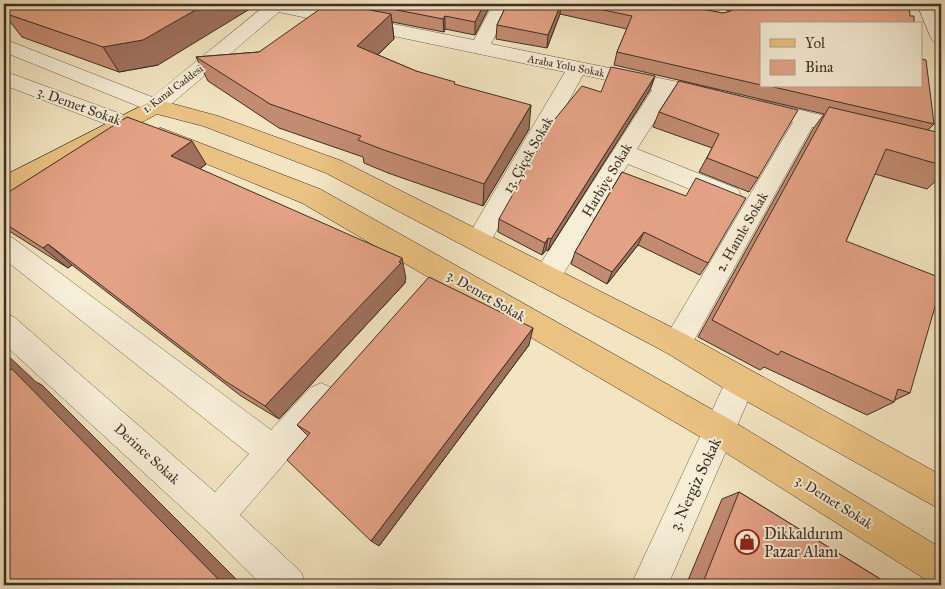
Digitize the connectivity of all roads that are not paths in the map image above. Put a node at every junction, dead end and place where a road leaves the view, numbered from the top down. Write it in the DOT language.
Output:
graph roads {
  1 [pos="502,4"];
  2 [pos="640,4"];
  3 [pos="926,4"];
  4 [pos="277,5"];
  5 [pos="718,11"];
  6 [pos="941,38"];
  7 [pos="4,45"];
  8 [pos="479,49"];
  9 [pos="577,68"];
  10 [pos="4,78"];
  11 [pos="667,85"];
  12 [pos="155,106"];
  13 [pos="806,118"];
  14 [pos="124,123"];
  15 [pos="874,135"];
  16 [pos="623,154"];
  17 [pos="4,187"];
  18 [pos="756,207"];
  19 [pos="478,241"];
  20 [pos="4,246"];
  21 [pos="437,268"];
  22 [pos="548,277"];
  23 [pos="418,290"];
  24 [pos="4,326"];
  25 [pos="677,344"];
  26 [pos="339,379"];
  27 [pos="741,382"];
  28 [pos="720,431"];
  29 [pos="273,452"];
  30 [pos="941,493"];
  31 [pos="216,516"];
  32 [pos="941,568"];
  33 [pos="288,585"];
  34 [pos="648,585"];
  1 -- 8 [label="street"];
  2 -- 5 [label="street"];
  3 -- 6 [label="street"];
  4 -- 8 [label="street, Araba Yolu Sokak"];
  4 -- 12 [label="street, 1. Kanal Caddesi"];
  7 -- 12 [label="street, 3. Demet Sokak"];
  8 -- 9 [label="street, Araba Yolu Sokak"];
  9 -- 11 [label="street, Araba Yolu Sokak"];
  9 -- 19 [label="street, 13. Çiçek Sokak"];
  10 -- 14 [label="street, 3. Demet Sokak"];
  11 -- 13 [label="street, Araba Yolu Sokak"];
  11 -- 16 [label="street, Harbiye Sokak"];
  12 -- 14 [label="main road, 1. Kanal Caddesi"];
  12 -- 19 [label="main road, 3. Demet Sokak"];
  13 -- 15 [label="street, Araba Yolu Sokak"];
  13 -- 18 [label="street, 2. Hamle Sokak"];
  14 -- 17 [label="main road, 1. Kanal Caddesi"];
  14 -- 21 [label="main road, 3. Demet Sokak"];
  16 -- 18 [label="street"];
  16 -- 22 [label="street, Harbiye Sokak"];
  18 -- 25 [label="street, 2. Hamle Sokak"];
  19 -- 22 [label="main road, 3. Demet Sokak"];
  20 -- 29 [label="street"];
  21 -- 23 [label="street"];
  21 -- 28 [label="main road, 3. Demet Sokak"];
  22 -- 25 [label="main road, 3. Demet Sokak"];
  24 -- 31 [label="street, Derince Sokak"];
  25 -- 27 [label="main road, 3. Demet Sokak"];
  26 -- 29 [label="street"];
  27 -- 28 [label="street, 3. Nergiz Sokak"];
  27 -- 30 [label="main road, 3. Demet Sokak"];
  28 -- 32 [label="main road, 3. Demet Sokak"];
  28 -- 34 [label="street, 3. Nergiz Sokak"];
  29 -- 31 [label="street"];
  31 -- 33 [label="street, Derince Sokak"];
}
